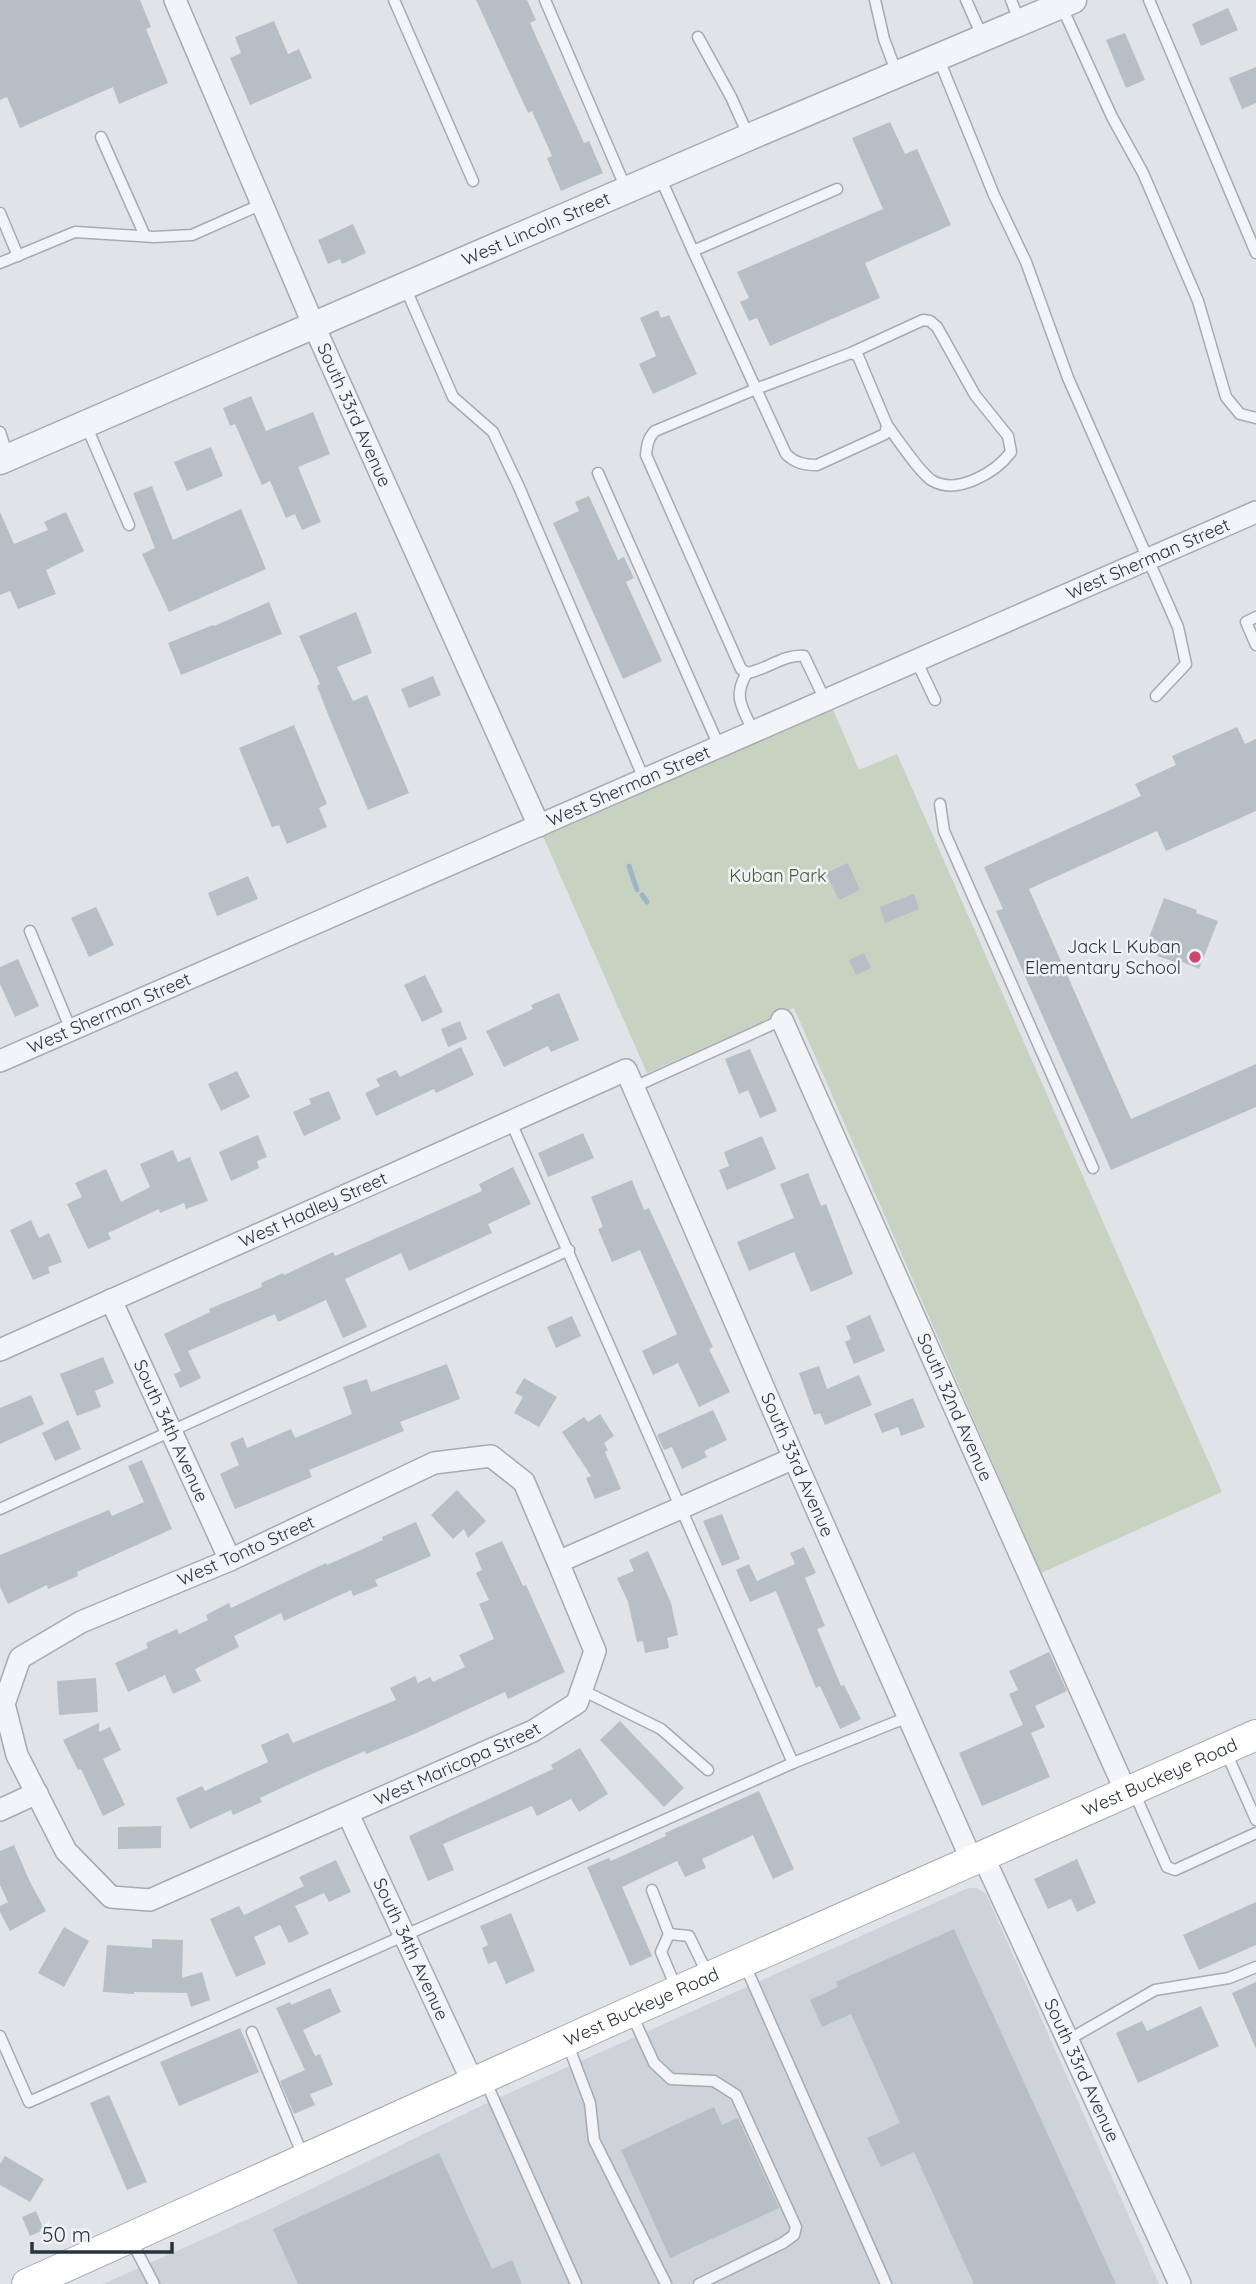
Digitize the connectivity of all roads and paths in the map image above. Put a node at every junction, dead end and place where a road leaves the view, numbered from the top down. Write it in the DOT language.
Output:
graph roads {
  1 [pos="175,0"];
  2 [pos="394,0"];
  3 [pos="545,0"];
  4 [pos="875,0"];
  5 [pos="967,0"];
  6 [pos="1149,0"];
  7 [pos="1067,3"];
  8 [pos="1016,11"];
  9 [pos="698,37"];
  10 [pos="983,38"];
  11 [pos="938,57"];
  12 [pos="897,75"];
  13 [pos="102,137"];
  14 [pos="749,137"];
  15 [pos="660,177"];
  16 [pos="473,181"];
  17 [pos="837,189"];
  18 [pos="627,191"];
  19 [pos="262,204"];
  20 [pos="0,213"];
  21 [pos="145,236"];
  22 [pos="693,251"];
  23 [pos="1256,253"];
  24 [pos="18,256"];
  25 [pos="0,263"];
  26 [pos="405,287"];
  27 [pos="314,326"];
  28 [pos="851,352"];
  29 [pos="756,389"];
  30 [pos="1256,418"];
  31 [pos="85,423"];
  32 [pos="887,425"];
  33 [pos="0,432"];
  34 [pos="4,459"];
  35 [pos="598,473"];
  36 [pos="1256,512"];
  37 [pos="129,525"];
  38 [pos="1148,559"];
  39 [pos="1256,617"];
  40 [pos="1256,645"];
  41 [pos="916,660"];
  42 [pos="747,673"];
  43 [pos="1156,695"];
  44 [pos="825,699"];
  45 [pos="935,700"];
  46 [pos="753,731"];
  47 [pos="719,746"];
  48 [pos="644,779"];
  49 [pos="940,804"];
  50 [pos="539,826"];
  51 [pos="30,931"];
  52 [pos="782,1020"];
  53 [pos="71,1030"];
  54 [pos="0,1061"];
  55 [pos="630,1078"];
  56 [pos="510,1120"];
  57 [pos="1093,1168"];
  58 [pos="569,1250"];
  59 [pos="111,1300"];
  60 [pos="0,1350"];
  61 [pos="171,1431"];
  62 [pos="794,1458"];
  63 [pos="682,1508"];
  64 [pos="0,1509"];
  65 [pos="230,1560"];
  66 [pos="558,1562"];
  67 [pos="582,1690"];
  68 [pos="908,1717"];
  69 [pos="1256,1735"];
  70 [pos="1224,1749"];
  71 [pos="793,1763"];
  72 [pos="708,1770"];
  73 [pos="1130,1791"];
  74 [pos="37,1793"];
  75 [pos="0,1810"];
  76 [pos="348,1814"];
  77 [pos="1256,1820"];
  78 [pos="1256,1833"];
  79 [pos="978,1858"];
  80 [pos="652,1890"];
  81 [pos="669,1934"];
  82 [pos="404,1936"];
  83 [pos="743,1962"];
  84 [pos="1256,1967"];
  85 [pos="709,1977"];
  86 [pos="678,1991"];
  87 [pos="631,2012"];
  88 [pos="252,2032"];
  89 [pos="0,2036"];
  90 [pos="1068,2039"];
  91 [pos="567,2041"];
  92 [pos="478,2080"];
  93 [pos="304,2159"];
  94 [pos="130,2238"];
  95 [pos="27,2284"];
  96 [pos="154,2284"];
  97 [pos="576,2284"];
  98 [pos="666,2284"];
  99 [pos="699,2284"];
  100 [pos="886,2284"];
  101 [pos="1180,2284"];
  1 -- 19 [label="street, South 33rd Avenue"];
  2 -- 16 [label="lane"];
  3 -- 18 [label="lane"];
  4 -- 12 [label="lane"];
  5 -- 10 [label="lane"];
  6 -- 23 [label="lane"];
  7 -- 8 [label="street, West Lincoln Street"];
  7 -- 30 [label="lane"];
  8 -- 10 [label="street, West Lincoln Street"];
  9 -- 14 [label="lane"];
  10 -- 11 [label="street, West Lincoln Street"];
  11 -- 12 [label="street, West Lincoln Street"];
  11 -- 38 [label="lane"];
  12 -- 14 [label="street, West Lincoln Street"];
  13 -- 21 [label="lane"];
  14 -- 15 [label="street, West Lincoln Street"];
  15 -- 18 [label="street, West Lincoln Street"];
  15 -- 22 [label="lane"];
  17 -- 22 [label="lane"];
  18 -- 26 [label="street, West Lincoln Street"];
  19 -- 21 [label="lane"];
  19 -- 27 [label="street, South 33rd Avenue"];
  20 -- 24 [label="lane"];
  21 -- 24 [label="lane"];
  22 -- 29 [label="lane"];
  24 -- 25 [label="lane"];
  26 -- 27 [label="street, West Lincoln Street"];
  26 -- 48 [label="lane"];
  27 -- 31 [label="street, West Lincoln Street"];
  27 -- 50 [label="street, South 33rd Avenue"];
  28 -- 29 [label="lane"];
  28 -- 32 [label="lane"];
  28 -- 32 [label="lane"];
  29 -- 32 [label="lane"];
  29 -- 42 [label="lane"];
  31 -- 34 [label="street, West Lincoln Street"];
  31 -- 37 [label="lane"];
  33 -- 34 [label="lane"];
  35 -- 47 [label="lane"];
  36 -- 38 [label="street, West Sherman Street"];
  38 -- 41 [label="street, West Sherman Street"];
  38 -- 43 [label="lane"];
  39 -- 40 [label="lane"];
  41 -- 44 [label="street, West Sherman Street"];
  41 -- 45 [label="lane"];
  42 -- 44 [label="lane"];
  42 -- 46 [label="lane"];
  44 -- 46 [label="street, West Sherman Street"];
  46 -- 47 [label="street, West Sherman Street"];
  47 -- 48 [label="street, West Sherman Street"];
  48 -- 50 [label="street, West Sherman Street"];
  49 -- 57 [label="lane"];
  50 -- 53 [label="street, West Sherman Street"];
  51 -- 53 [label="lane"];
  52 -- 55 [label="lane"];
  52 -- 73 [label="street, South 32nd Avenue"];
  53 -- 54 [label="street, West Sherman Street"];
  55 -- 56 [label="street, West Hadley Street"];
  55 -- 62 [label="street, South 33rd Avenue"];
  56 -- 58 [label="lane"];
  56 -- 59 [label="street, West Hadley Street"];
  58 -- 61 [label="lane"];
  58 -- 63 [label="lane"];
  59 -- 60 [label="street, West Hadley Street"];
  59 -- 61 [label="street, South 34th Avenue"];
  61 -- 64 [label="lane"];
  61 -- 65 [label="street, South 34th Avenue"];
  62 -- 63 [label="street"];
  62 -- 68 [label="street, South 33rd Avenue"];
  63 -- 66 [label="street"];
  63 -- 71 [label="lane"];
  65 -- 66 [label="street, West Tonto Street"];
  65 -- 74 [label="street, West Tonto Street"];
  66 -- 67 [label="street, West Maricopa Street"];
  67 -- 72 [label="lane"];
  67 -- 76 [label="street, West Maricopa Street"];
  68 -- 71 [label="lane"];
  68 -- 79 [label="street, South 33rd Avenue"];
  69 -- 70 [label="main road, West Buckeye Road"];
  70 -- 73 [label="main road, West Buckeye Road"];
  70 -- 77 [label="lane"];
  71 -- 82 [label="lane"];
  73 -- 78 [label="lane"];
  73 -- 79 [label="main road, West Buckeye Road"];
  74 -- 75 [label="street"];
  74 -- 76 [label="street, West Maricopa Street"];
  76 -- 82 [label="street, South 34th Avenue"];
  79 -- 83 [label="main road, West Buckeye Road"];
  79 -- 90 [label="street, South 33rd Avenue"];
  80 -- 81 [label="lane"];
  81 -- 85 [label="lane"];
  81 -- 86 [label="lane"];
  82 -- 89 [label="lane"];
  82 -- 92 [label="street, South 34th Avenue"];
  83 -- 85 [label="main road, West Buckeye Road"];
  83 -- 100 [label="lane"];
  84 -- 90 [label="lane"];
  85 -- 86 [label="main road, West Buckeye Road"];
  86 -- 87 [label="main road, West Buckeye Road"];
  87 -- 91 [label="main road, West Buckeye Road"];
  87 -- 99 [label="lane"];
  88 -- 93 [label="lane"];
  90 -- 101 [label="street, South 33rd Avenue"];
  91 -- 92 [label="main road, West Buckeye Road"];
  91 -- 98 [label="lane"];
  92 -- 93 [label="main road, West Buckeye Road"];
  92 -- 97 [label="lane"];
  93 -- 94 [label="main road, West Buckeye Road"];
  94 -- 95 [label="main road, West Buckeye Road"];
  94 -- 96 [label="lane"];
}
